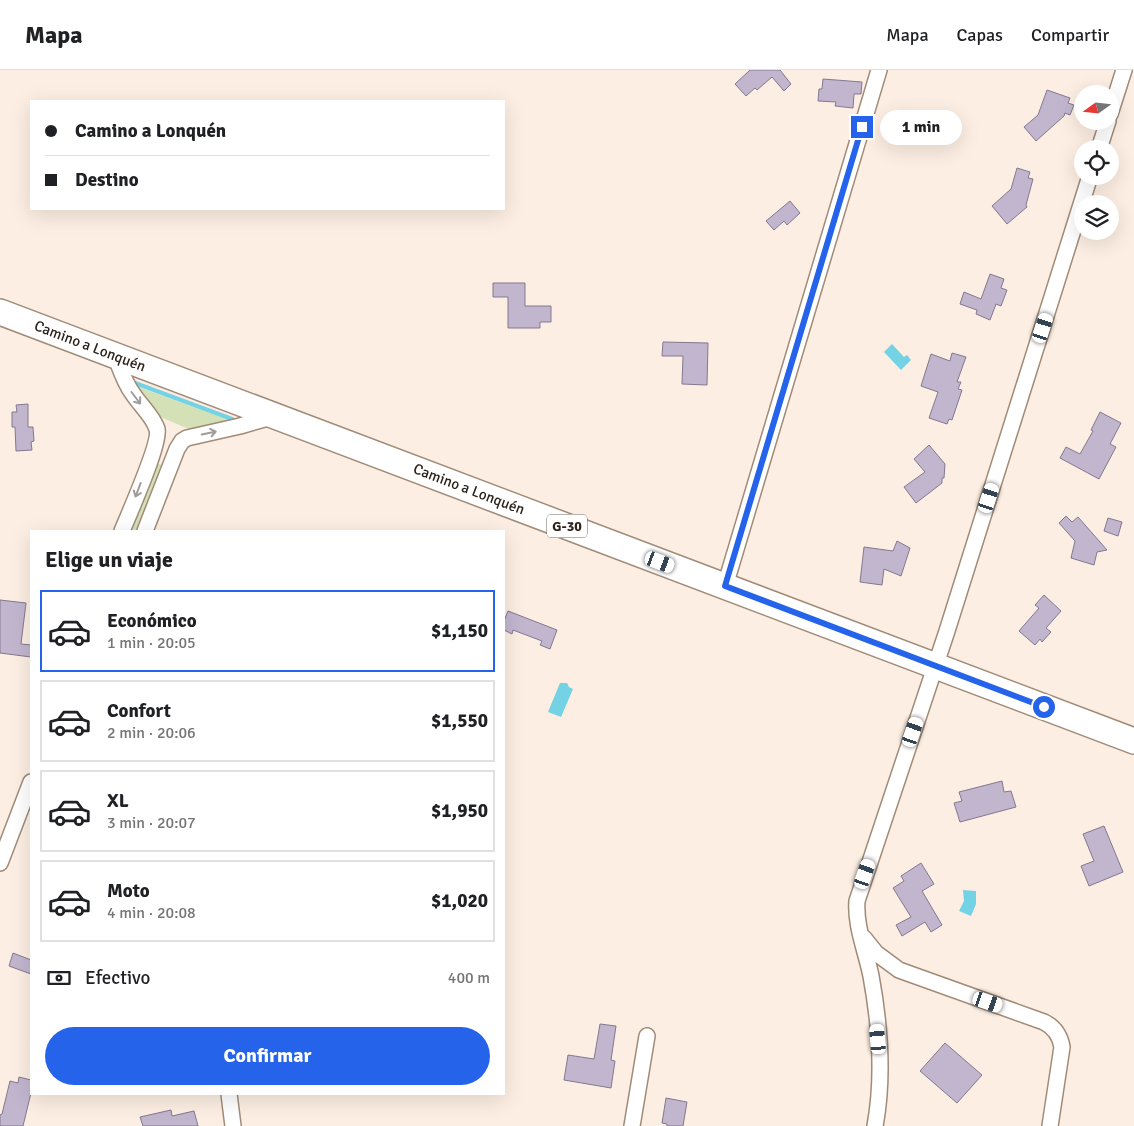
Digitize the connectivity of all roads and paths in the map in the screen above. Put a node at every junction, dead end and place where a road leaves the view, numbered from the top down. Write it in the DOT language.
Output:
graph roads {
  1 [pos="879,70"];
  2 [pos="1124,70"];
  3 [pos="1119,86"];
  4 [pos="1087,185"];
  5 [pos="0,312"];
  6 [pos="115,355"];
  7 [pos="276,416"];
  8 [pos="156,426"];
  9 [pos="187,438"];
  10 [pos="122,530"];
  11 [pos="145,530"];
  12 [pos="725,586"];
  13 [pos="935,666"];
  14 [pos="1134,741"];
  15 [pos="30,785"];
  16 [pos="0,863"];
  17 [pos="861,935"];
  18 [pos="647,1036"];
  19 [pos="229,1095"];
  20 [pos="233,1126"];
  21 [pos="632,1126"];
  22 [pos="875,1126"];
  23 [pos="1050,1126"];
  1 -- 12 [label="street"];
  2 -- 3 [label="street"];
  4 -- 13 [label="street"];
  5 -- 6 [label="main road, Camino a Lonquén / G-30"];
  6 -- 7 [label="main road, Camino a Lonquén / G-30"];
  6 -- 8 [label="street, one-way"];
  9 -- 7 [label="street, one-way"];
  7 -- 12 [label="main road, Camino a Lonquén / G-30"];
  8 -- 9 [label="street"];
  8 -- 10 [label="street, one-way"];
  9 -- 11 [label="street"];
  12 -- 13 [label="main road, Camino a Lonquén / G-30"];
  13 -- 14 [label="main road, Camino a Lonquén / G-30"];
  13 -- 17 [label="street"];
  15 -- 16 [label="street"];
  17 -- 22 [label="street"];
  17 -- 23 [label="street"];
  18 -- 21 [label="street"];
  19 -- 20 [label="street"];
}
